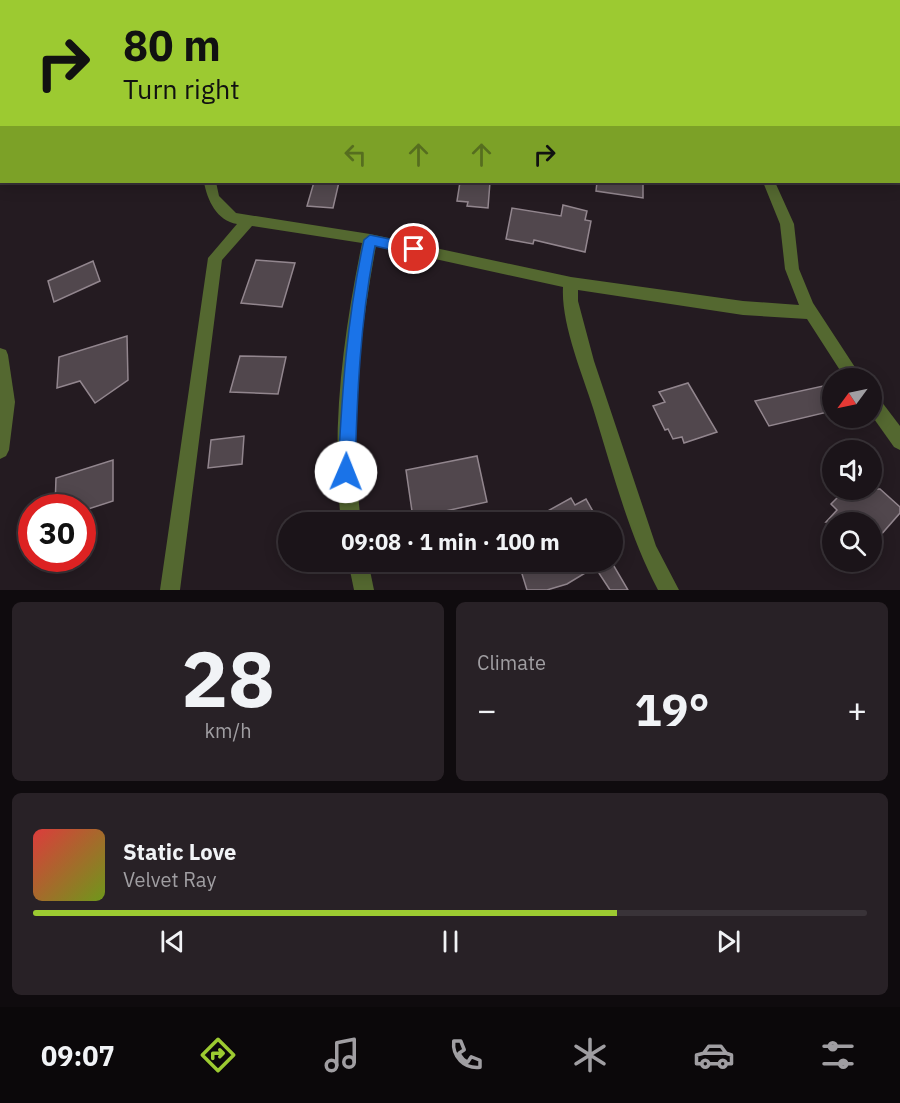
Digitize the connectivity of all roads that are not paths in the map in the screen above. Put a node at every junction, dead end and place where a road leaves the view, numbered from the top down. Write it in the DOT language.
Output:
graph roads {
  1 [pos="210,183"];
  2 [pos="769,183"];
  3 [pos="249,220"];
  4 [pos="370,240"];
  5 [pos="571,283"];
  6 [pos="811,313"];
  7 [pos="0,354"];
  8 [pos="847,368"];
  9 [pos="882,417"];
  10 [pos="900,441"];
  11 [pos="0,450"];
  12 [pos="349,512"];
  13 [pos="360,572"];
  14 [pos="170,590"];
  15 [pos="364,590"];
  16 [pos="669,590"];
  1 -- 3 [label="street"];
  2 -- 6 [label="street"];
  3 -- 4 [label="street"];
  3 -- 14 [label="street"];
  4 -- 5 [label="street"];
  4 -- 12 [label="street"];
  5 -- 6 [label="street"];
  5 -- 16 [label="street"];
  6 -- 8 [label="street"];
  7 -- 11 [label="street"];
  9 -- 10 [label="street"];
  13 -- 15 [label="street"];
}
